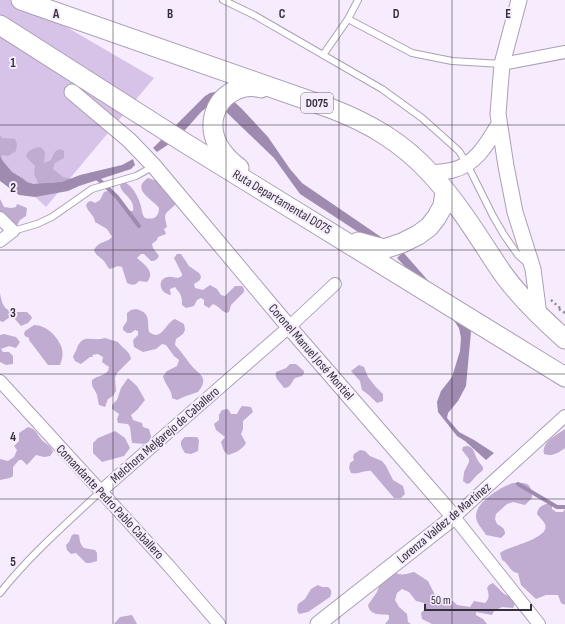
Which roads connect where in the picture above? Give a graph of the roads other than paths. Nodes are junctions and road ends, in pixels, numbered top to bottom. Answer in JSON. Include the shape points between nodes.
{"nodes":[{"id":1,"x":21,"y":0,"type":"edge"},
{"id":2,"x":222,"y":0,"type":"edge"},
{"id":3,"x":358,"y":0,"type":"edge"},
{"id":4,"x":519,"y":0,"type":"edge"},
{"id":5,"x":348,"y":19,"type":"junction"},
{"id":6,"x":0,"y":25,"type":"edge"},
{"id":7,"x":565,"y":52,"type":"edge"},
{"id":8,"x":323,"y":55,"type":"junction"},
{"id":9,"x":502,"y":64,"type":"junction"},
{"id":10,"x":72,"y":92,"type":"dead end"},
{"id":11,"x":330,"y":108,"type":"junction"},
{"id":12,"x":499,"y":124,"type":"junction"},
{"id":13,"x":467,"y":164,"type":"junction"},
{"id":14,"x":154,"y":166,"type":"junction"},
{"id":15,"x":431,"y":173,"type":"junction"},
{"id":16,"x":445,"y":191,"type":"junction"},
{"id":17,"x":267,"y":192,"type":"junction"},
{"id":18,"x":0,"y":218,"type":"edge"},
{"id":19,"x":329,"y":230,"type":"junction"},
{"id":20,"x":13,"y":231,"type":"junction"},
{"id":21,"x":0,"y":241,"type":"edge"},
{"id":22,"x":533,"y":269,"type":"junction"},
{"id":23,"x":335,"y":284,"type":"dead end"},
{"id":24,"x":544,"y":320,"type":"junction"},
{"id":25,"x":289,"y":328,"type":"junction"},
{"id":26,"x":565,"y":338,"type":"edge"},
{"id":27,"x":534,"y":359,"type":"junction"},
{"id":28,"x":565,"y":377,"type":"edge"},
{"id":29,"x":0,"y":381,"type":"edge"},
{"id":30,"x":565,"y":383,"type":"edge"},
{"id":31,"x":565,"y":416,"type":"edge"},
{"id":32,"x":100,"y":491,"type":"junction"},
{"id":33,"x":454,"y":517,"type":"junction"},
{"id":34,"x":0,"y":593,"type":"edge"},
{"id":35,"x":219,"y":624,"type":"edge"},
{"id":36,"x":318,"y":624,"type":"edge"},
{"id":37,"x":539,"y":624,"type":"edge"}],
"edges":[{"from":1,"to":11,"type":"highway","number":"D075"},
{"from":2,"to":8,"type":"lane","via":[[254,15]]},
{"from":3,"to":5,"type":"lane"},
{"from":4,"to":9,"type":"street"},
{"from":5,"to":8,"type":"lane"},
{"from":5,"to":9,"type":"lane","via":[[412,53],[452,61]]},
{"from":6,"to":17,"type":"highway","name":"Ruta Departamental D075"},
{"from":7,"to":9,"type":"street"},
{"from":8,"to":13,"type":"lane","via":[[382,89],[422,118],[459,151]]},
{"from":9,"to":12,"type":"street"},
{"from":10,"to":14,"type":"street","name":"Coronel Manuel José Montiel","via":[[129,140]]},
{"from":11,"to":15,"type":"highway","number":"D075","via":[[376,128],[400,145]]},
{"from":11,"to":17,"type":"highway","via":[[255,86],[238,89],[222,99],[212,121],[218,146],[231,162]]},
{"from":12,"to":13,"type":"street","via":[[478,156]]},
{"from":12,"to":22,"type":"street","via":[[515,212]]},
{"from":13,"to":15,"type":"street","via":[[452,171]]},
{"from":13,"to":22,"type":"lane","via":[[504,235],[518,255]]},
{"from":14,"to":20,"type":"lane","via":[[136,176],[92,190],[52,217]]},
{"from":14,"to":25,"type":"street","name":"Coronel Manuel José Montiel"},
{"from":15,"to":16,"type":"highway","number":"D075"},
{"from":16,"to":19,"type":"highway","via":[[443,206],[429,227],[402,243],[384,249]]},
{"from":16,"to":24,"type":"highway","number":"D075","via":[[461,209],[509,282]]},
{"from":17,"to":19,"type":"highway","name":"Ruta Departamental D075"},
{"from":18,"to":20,"type":"street"},
{"from":19,"to":27,"type":"highway","name":"Ruta Departamental D075"},
{"from":20,"to":21,"type":"street"},
{"from":22,"to":24,"type":"street"},
{"from":23,"to":25,"type":"street","name":"Melchora Melgarejo de Caballero"},
{"from":24,"to":26,"type":"highway","number":"D075"},
{"from":25,"to":32,"type":"street","name":"Melchora Melgarejo de Caballero"},
{"from":25,"to":33,"type":"street","name":"Coronel Manuel José Montiel"},
{"from":27,"to":28,"type":"highway","name":"Ruta Departamental D075"},
{"from":27,"to":30,"type":"highway"},
{"from":29,"to":32,"type":"street","name":"Comandante Pedro Pablo Caballero"},
{"from":31,"to":33,"type":"street","name":"Lorenza Valdez de Martinez"},
{"from":32,"to":34,"type":"lane","name":"Melchora Melgarejo de Caballero","via":[[42,546]]},
{"from":32,"to":35,"type":"street","name":"Comandante Pedro Pablo Caballero"},
{"from":33,"to":36,"type":"street","name":"Lorenza Valdez de Martinez"},
{"from":33,"to":37,"type":"street","name":"Coronel Manuel José Montiel"}]}
